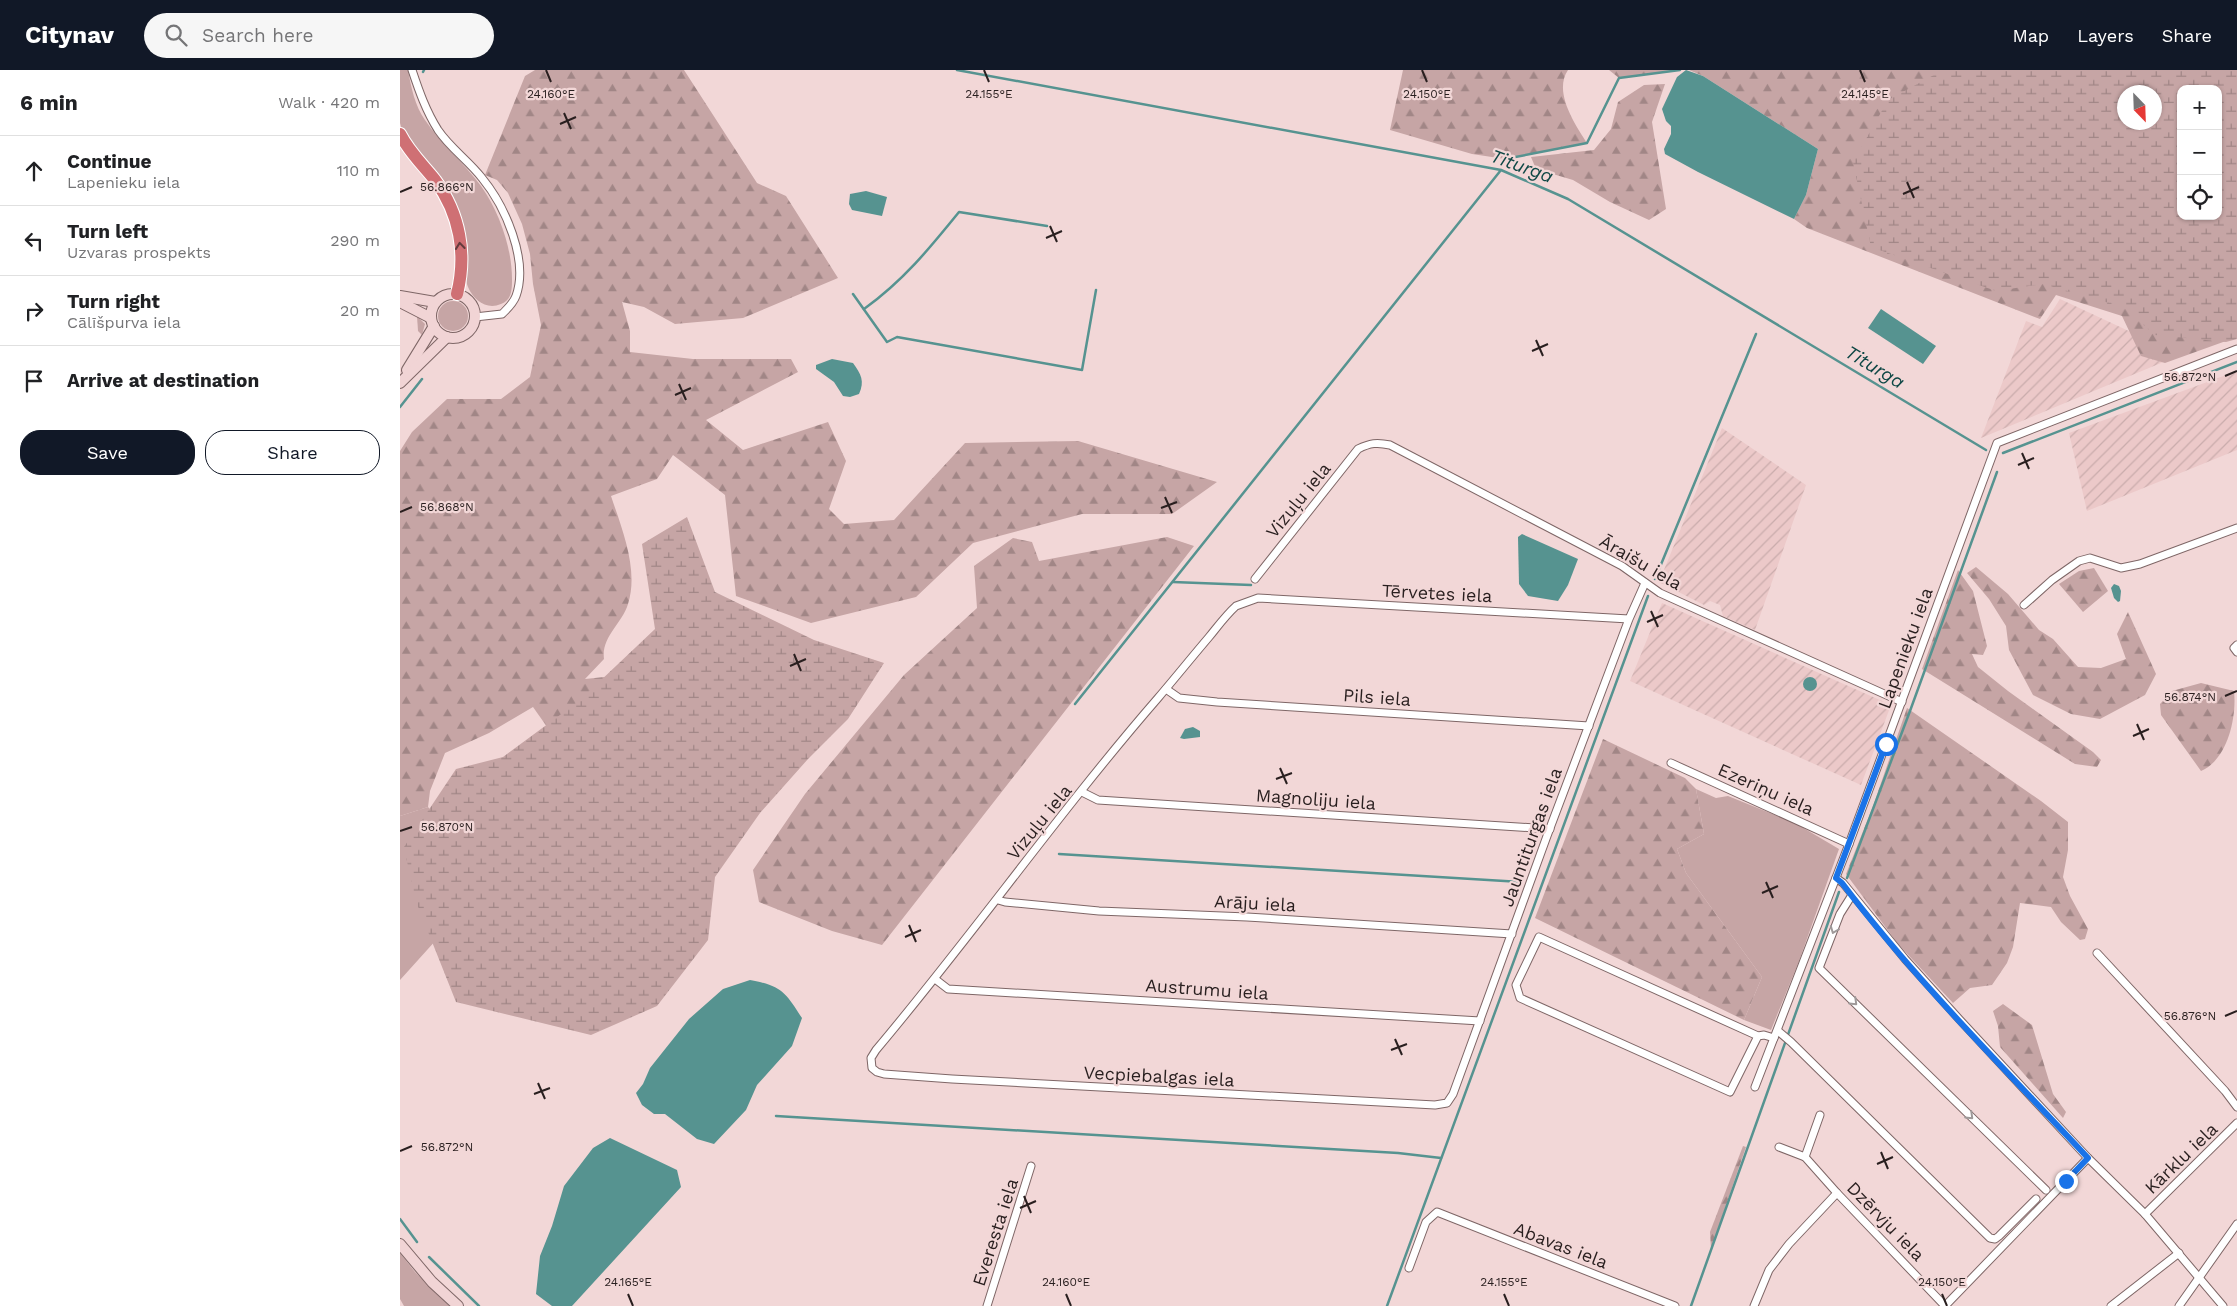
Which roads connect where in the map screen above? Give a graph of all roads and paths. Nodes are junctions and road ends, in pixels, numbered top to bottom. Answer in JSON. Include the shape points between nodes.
{"nodes":[{"id":1,"x":412,"y":70,"type":"edge"},
{"id":2,"x":400,"y":134,"type":"edge"},
{"id":3,"x":457,"y":294,"type":"junction"},
{"id":4,"x":400,"y":296,"type":"edge"},
{"id":5,"x":400,"y":302,"type":"edge"},
{"id":6,"x":436,"y":302,"type":"junction"},
{"id":7,"x":475,"y":317,"type":"junction"},
{"id":8,"x":433,"y":322,"type":"junction"},
{"id":9,"x":447,"y":337,"type":"junction"},
{"id":10,"x":2237,"y":349,"type":"edge"},
{"id":11,"x":400,"y":383,"type":"edge"},
{"id":12,"x":1369,"y":443,"type":"joint"},
{"id":13,"x":2237,"y":528,"type":"edge"},
{"id":14,"x":1255,"y":579,"type":"dead end"},
{"id":15,"x":1645,"y":582,"type":"junction"},
{"id":16,"x":1243,"y":602,"type":"joint"},
{"id":17,"x":2024,"y":605,"type":"dead end"},
{"id":18,"x":1629,"y":619,"type":"junction"},
{"id":19,"x":1166,"y":689,"type":"junction"},
{"id":20,"x":1902,"y":702,"type":"junction"},
{"id":21,"x":1589,"y":726,"type":"junction"},
{"id":22,"x":1671,"y":763,"type":"dead end"},
{"id":23,"x":1082,"y":792,"type":"junction"},
{"id":24,"x":1550,"y":829,"type":"junction"},
{"id":25,"x":1849,"y":844,"type":"junction"},
{"id":26,"x":1836,"y":878,"type":"junction"},
{"id":27,"x":1852,"y":895,"type":"junction"},
{"id":28,"x":998,"y":900,"type":"junction"},
{"id":29,"x":1512,"y":934,"type":"junction"},
{"id":30,"x":2097,"y":953,"type":"dead end"},
{"id":31,"x":935,"y":979,"type":"junction"},
{"id":32,"x":1480,"y":1021,"type":"junction"},
{"id":33,"x":1776,"y":1035,"type":"junction"},
{"id":34,"x":1758,"y":1036,"type":"junction"},
{"id":35,"x":872,"y":1068,"type":"joint"},
{"id":36,"x":1755,"y":1088,"type":"dead end"},
{"id":37,"x":1447,"y":1103,"type":"joint"},
{"id":38,"x":2237,"y":1107,"type":"edge"},
{"id":39,"x":1820,"y":1115,"type":"dead end"},
{"id":40,"x":2237,"y":1123,"type":"edge"},
{"id":41,"x":1779,"y":1146,"type":"dead end"},
{"id":42,"x":1805,"y":1157,"type":"junction"},
{"id":43,"x":2088,"y":1158,"type":"junction"},
{"id":44,"x":1031,"y":1166,"type":"dead end"},
{"id":45,"x":2046,"y":1190,"type":"dead end"},
{"id":46,"x":1837,"y":1193,"type":"junction"},
{"id":47,"x":2036,"y":1199,"type":"dead end"},
{"id":48,"x":2145,"y":1214,"type":"junction"},
{"id":49,"x":2237,"y":1224,"type":"edge"},
{"id":50,"x":400,"y":1244,"type":"edge"},
{"id":51,"x":2179,"y":1253,"type":"junction"},
{"id":52,"x":1409,"y":1268,"type":"dead end"},
{"id":53,"x":2199,"y":1278,"type":"junction"},
{"id":54,"x":458,"y":1306,"type":"edge"},
{"id":55,"x":987,"y":1306,"type":"edge"},
{"id":56,"x":1675,"y":1306,"type":"edge"},
{"id":57,"x":1754,"y":1306,"type":"edge"},
{"id":58,"x":1945,"y":1306,"type":"edge"},
{"id":59,"x":2111,"y":1306,"type":"edge"},
{"id":60,"x":2179,"y":1306,"type":"edge"},
{"id":61,"x":2223,"y":1306,"type":"edge"}],
"edges":[{"from":1,"to":7,"type":"street","via":[[439,132],[483,179],[503,210],[514,236],[518,265],[516,298],[502,314]]},
{"from":3,"to":2,"type":"highway","one_way":true,"via":[[461,246],[452,211],[434,179]]},
{"from":3,"to":6,"type":"main road","via":[[445,295]]},
{"from":3,"to":7,"type":"main road","via":[[469,300]]},
{"from":4,"to":6,"type":"main road"},
{"from":5,"to":8,"type":"main road"},
{"from":6,"to":8,"type":"main road","via":[[432,310]]},
{"from":7,"to":9,"type":"main road","via":[[466,334]]},
{"from":8,"to":9,"type":"main road"},
{"from":8,"to":11,"type":"main road"},
{"from":9,"to":11,"type":"main road"},
{"from":10,"to":20,"type":"street","name":"Lapenieku iela","via":[[1997,443]]},
{"from":12,"to":14,"type":"street","name":"Vizuļu iela","via":[[1358,449]]},
{"from":12,"to":15,"type":"street","name":"Āraišu iela","via":[[1390,445],[1622,566]]},
{"from":13,"to":17,"type":"street","via":[[2121,568],[2090,558],[2079,561]]},
{"from":15,"to":18,"type":"street","name":"Jauntiturgas iela"},
{"from":15,"to":20,"type":"street","name":"Āraišu iela","via":[[1660,593]]},
{"from":16,"to":18,"type":"street","name":"Tērvetes iela","via":[[1258,598]]},
{"from":16,"to":19,"type":"street","name":"Vizuļu iela","via":[[1231,610]]},
{"from":18,"to":21,"type":"street","name":"Jauntiturgas iela"},
{"from":19,"to":21,"type":"street","name":"Pils iela","via":[[1179,698],[1217,702]]},
{"from":19,"to":23,"type":"street","name":"Vizuļu iela"},
{"from":20,"to":25,"type":"street","name":"Lapenieku iela"},
{"from":21,"to":24,"type":"street","name":"Jauntiturgas iela"},
{"from":22,"to":25,"type":"street","name":"Ezeriņu iela"},
{"from":23,"to":24,"type":"street","name":"Magnoliju iela","via":[[1098,800]]},
{"from":23,"to":28,"type":"street","name":"Vizuļu iela","via":[[1031,853]]},
{"from":24,"to":29,"type":"street","name":"Jauntiturgas iela"},
{"from":25,"to":26,"type":"street","name":"Lapenieku iela"},
{"from":26,"to":27,"type":"street"},
{"from":26,"to":33,"type":"street","name":"Lapenieku iela"},
{"from":27,"to":43,"type":"street","via":[[1959,1019]]},
{"from":27,"to":45,"type":"street","one_way":true,"via":[[1840,914],[1820,968]]},
{"from":28,"to":29,"type":"street","name":"Arāju iela","via":[[1099,912]]},
{"from":28,"to":31,"type":"street","name":"Vizuļu iela"},
{"from":29,"to":32,"type":"street","name":"Jauntiturgas iela"},
{"from":30,"to":38,"type":"street"},
{"from":31,"to":32,"type":"street","name":"Austrumu iela","via":[[948,989]]},
{"from":31,"to":35,"type":"street","name":"Vizuļu iela","via":[[871,1058]]},
{"from":32,"to":37,"type":"street","name":"Jauntiturgas iela"},
{"from":33,"to":34,"type":"street"},
{"from":33,"to":36,"type":"street","name":"Lapenieku iela"},
{"from":33,"to":47,"type":"street","via":[[1791,1042],[1990,1238],[1999,1236]]},
{"from":34,"to":34,"type":"street","via":[[1539,937],[1516,985],[1520,998],[1730,1092]]},
{"from":35,"to":37,"type":"street","name":"Vecpiebalgas iela","via":[[884,1074],[952,1079],[1435,1105]]},
{"from":39,"to":42,"type":"street"},
{"from":40,"to":48,"type":"street","name":"Kārklu iela"},
{"from":41,"to":42,"type":"street","name":"Dzērvju iela"},
{"from":42,"to":46,"type":"street","name":"Dzērvju iela"},
{"from":43,"to":48,"type":"street"},
{"from":43,"to":58,"type":"street"},
{"from":44,"to":55,"type":"street","name":"Everesta iela"},
{"from":46,"to":57,"type":"street","via":[[1769,1270]]},
{"from":46,"to":58,"type":"street","name":"Dzērvju iela"},
{"from":48,"to":51,"type":"street"},
{"from":49,"to":53,"type":"street"},
{"from":50,"to":54,"type":"main road","via":[[432,1282]]},
{"from":51,"to":53,"type":"street"},
{"from":51,"to":59,"type":"street"},
{"from":52,"to":56,"type":"street","name":"Abavas iela","via":[[1426,1222],[1437,1212]]},
{"from":53,"to":60,"type":"street"},
{"from":53,"to":61,"type":"street"}]}
